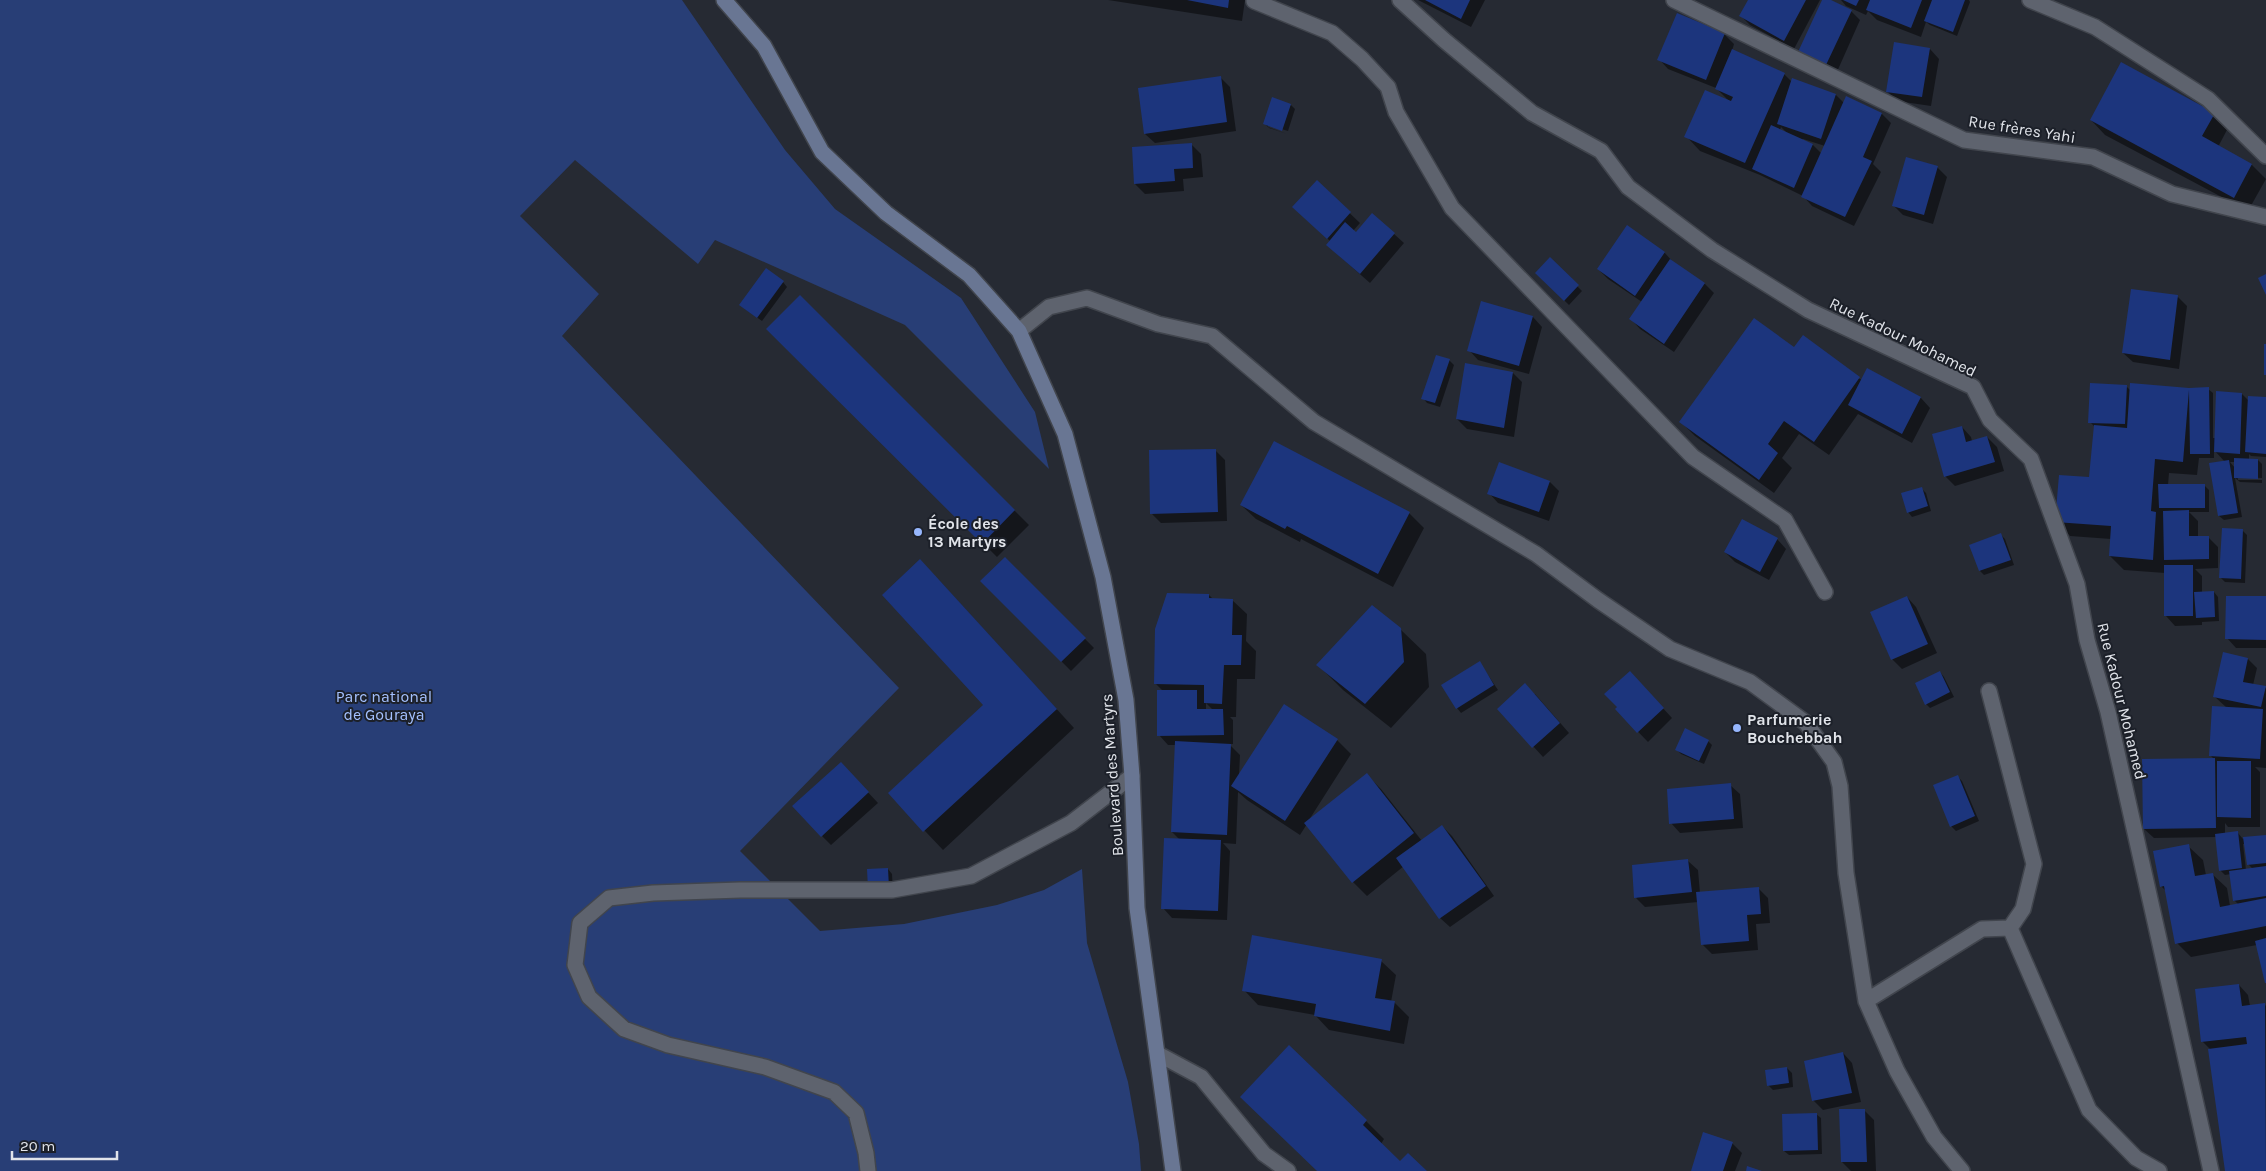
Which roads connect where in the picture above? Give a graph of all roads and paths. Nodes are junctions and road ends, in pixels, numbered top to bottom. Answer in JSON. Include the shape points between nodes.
{"nodes":[{"id":1,"x":724,"y":0,"type":"edge"},
{"id":2,"x":1400,"y":0,"type":"edge"},
{"id":3,"x":1674,"y":0,"type":"edge"},
{"id":4,"x":2030,"y":0,"type":"edge"},
{"id":5,"x":1254,"y":2,"type":"dead end"},
{"id":6,"x":2266,"y":156,"type":"edge"},
{"id":7,"x":2266,"y":217,"type":"edge"},
{"id":8,"x":1018,"y":331,"type":"junction"},
{"id":9,"x":1825,"y":592,"type":"dead end"},
{"id":10,"x":1989,"y":691,"type":"dead end"},
{"id":11,"x":1132,"y":776,"type":"junction"},
{"id":12,"x":2010,"y":928,"type":"junction"},
{"id":13,"x":1866,"y":1001,"type":"junction"},
{"id":14,"x":1158,"y":1054,"type":"junction"},
{"id":15,"x":868,"y":1171,"type":"edge"},
{"id":16,"x":1173,"y":1171,"type":"edge"},
{"id":17,"x":1288,"y":1171,"type":"edge"},
{"id":18,"x":1962,"y":1171,"type":"edge"},
{"id":19,"x":2159,"y":1171,"type":"edge"},
{"id":20,"x":2212,"y":1171,"type":"edge"}],
"edges":[{"from":1,"to":8,"type":"main road","name":"Boulevard des Martyrs","via":[[764,46],[822,152],[886,213],[969,275]]},
{"from":2,"to":20,"type":"street","name":"Rue Kadour Mohamed","via":[[1532,113],[1601,151],[1628,187],[1712,250],[1808,310],[1972,388],[1990,420],[2031,459],[2077,584],[2087,640],[2108,712]]},
{"from":3,"to":7,"type":"street","name":"Rue frères Yahi","via":[[1964,140],[2093,157],[2172,194]]},
{"from":4,"to":6,"type":"street","via":[[2095,27],[2208,99]]},
{"from":5,"to":9,"type":"street","via":[[1332,33],[1362,59],[1388,87],[1396,112],[1452,208],[1693,457],[1785,520]]},
{"from":8,"to":11,"type":"main road","name":"Boulevard des Martyrs","via":[[1065,434],[1104,576],[1126,700]]},
{"from":8,"to":13,"type":"street","via":[[1049,308],[1088,298],[1158,324],[1212,336],[1314,422],[1536,554],[1670,649],[1750,682],[1806,723],[1834,762],[1840,786],[1846,873]]},
{"from":10,"to":12,"type":"street","via":[[2034,864],[2023,909]]},
{"from":11,"to":14,"type":"main road","name":"Boulevard des Martyrs","via":[[1137,908]]},
{"from":11,"to":15,"type":"street","via":[[1071,823],[971,876],[892,890],[740,890],[609,898],[580,923],[575,964],[589,997],[624,1029],[668,1045],[765,1067],[834,1092],[856,1113]]},
{"from":12,"to":13,"type":"street","via":[[1982,929]]},
{"from":12,"to":19,"type":"street","via":[[2089,1110],[2136,1158]]},
{"from":13,"to":18,"type":"street","via":[[1897,1071],[1934,1138]]},
{"from":14,"to":16,"type":"main road","name":"Boulevard des Martyrs"},
{"from":14,"to":17,"type":"street","via":[[1201,1077],[1264,1154]]}]}
